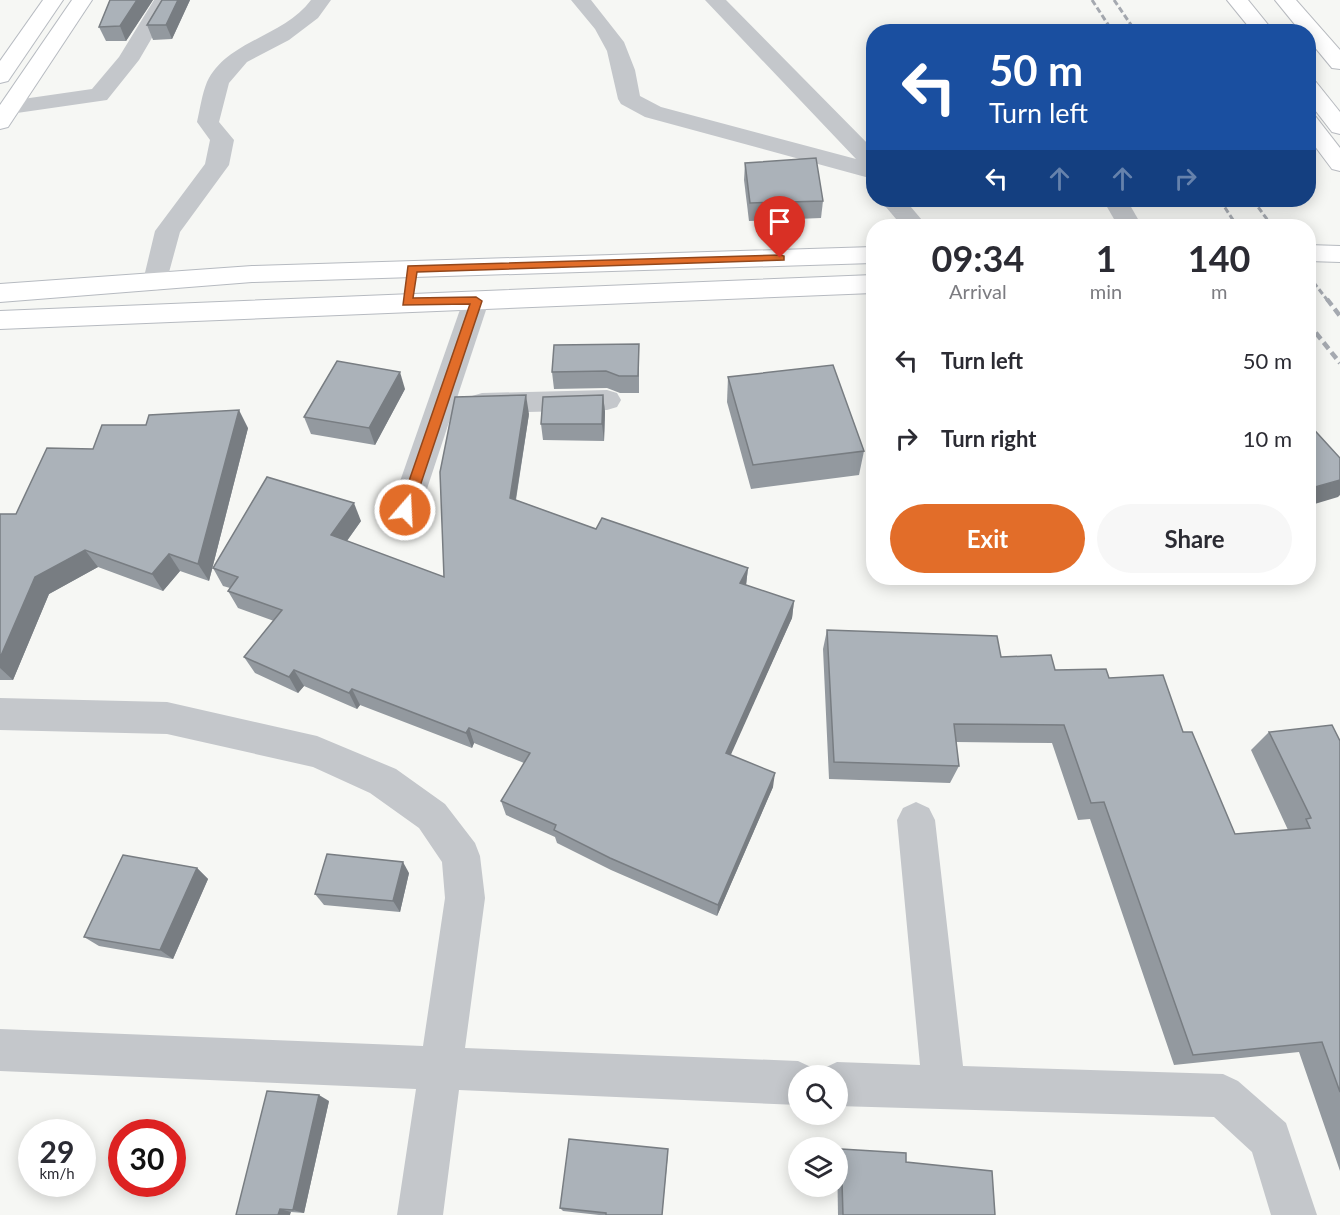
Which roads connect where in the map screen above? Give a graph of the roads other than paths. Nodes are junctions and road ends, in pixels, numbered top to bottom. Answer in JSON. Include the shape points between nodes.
{"nodes":[{"id":1,"x":52,"y":0,"type":"edge"},
{"id":2,"x":82,"y":0,"type":"edge"},
{"id":3,"x":164,"y":0,"type":"edge"},
{"id":4,"x":321,"y":0,"type":"edge"},
{"id":5,"x":581,"y":0,"type":"edge"},
{"id":6,"x":715,"y":0,"type":"edge"},
{"id":7,"x":1261,"y":0,"type":"edge"},
{"id":8,"x":1285,"y":0,"type":"edge"},
{"id":9,"x":1228,"y":4,"type":"edge"},
{"id":10,"x":1236,"y":24,"type":"edge"},
{"id":11,"x":1254,"y":24,"type":"edge"},
{"id":12,"x":1281,"y":24,"type":"edge"},
{"id":13,"x":1306,"y":24,"type":"edge"},
{"id":14,"x":1316,"y":36,"type":"edge"},
{"id":15,"x":1340,"y":63,"type":"edge"},
{"id":16,"x":1316,"y":65,"type":"edge"},
{"id":17,"x":0,"y":76,"type":"edge"},
{"id":18,"x":1340,"y":94,"type":"edge"},
{"id":19,"x":1316,"y":97,"type":"edge"},
{"id":20,"x":5,"y":114,"type":"edge"},
{"id":21,"x":1340,"y":127,"type":"edge"},
{"id":22,"x":1316,"y":132,"type":"edge"},
{"id":23,"x":866,"y":155,"type":"edge"},
{"id":24,"x":1340,"y":164,"type":"edge"},
{"id":25,"x":866,"y":169,"type":"edge"},
{"id":26,"x":898,"y":207,"type":"edge"},
{"id":27,"x":909,"y":219,"type":"edge"},
{"id":28,"x":1316,"y":253,"type":"edge"},
{"id":29,"x":1340,"y":254,"type":"edge"},
{"id":30,"x":866,"y":255,"type":"edge"},
{"id":31,"x":412,"y":269,"type":"junction"},
{"id":32,"x":1316,"y":276,"type":"edge"},
{"id":33,"x":1340,"y":277,"type":"edge"},
{"id":34,"x":156,"y":280,"type":"junction"},
{"id":35,"x":866,"y":284,"type":"edge"},
{"id":36,"x":0,"y":293,"type":"edge"},
{"id":37,"x":476,"y":301,"type":"junction"},
{"id":38,"x":407,"y":302,"type":"junction"},
{"id":39,"x":0,"y":320,"type":"edge"},
{"id":40,"x":607,"y":400,"type":"dead end"},
{"id":41,"x":441,"y":404,"type":"junction"},
{"id":42,"x":405,"y":510,"type":"dead end"},
{"id":43,"x":0,"y":714,"type":"edge"},
{"id":44,"x":916,"y":820,"type":"dead end"},
{"id":45,"x":0,"y":1050,"type":"edge"},
{"id":46,"x":441,"y":1068,"type":"junction"},
{"id":47,"x":788,"y":1083,"type":"edge"},
{"id":48,"x":848,"y":1085,"type":"edge"},
{"id":49,"x":944,"y":1089,"type":"junction"},
{"id":50,"x":420,"y":1215,"type":"edge"},
{"id":51,"x":1294,"y":1215,"type":"edge"}],
"edges":[{"from":1,"to":17,"type":"street"},
{"from":2,"to":20,"type":"street"},
{"from":3,"to":20,"type":"street","via":[[128,60],[99,95]]},
{"from":4,"to":34,"type":"street","via":[[311,15],[282,36],[239,57],[218,82],[208,122],[222,140],[217,165],[168,231]]},
{"from":5,"to":25,"type":"street","via":[[619,53],[627,75],[629,99],[652,112]]},
{"from":6,"to":23,"type":"street"},
{"from":7,"to":12,"type":"street"},
{"from":8,"to":13,"type":"street"},
{"from":9,"to":10,"type":"street"},
{"from":9,"to":11,"type":"street"},
{"from":14,"to":15,"type":"street"},
{"from":16,"to":18,"type":"street"},
{"from":19,"to":21,"type":"street"},
{"from":22,"to":24,"type":"street"},
{"from":26,"to":27,"type":"street"},
{"from":28,"to":29,"type":"street"},
{"from":30,"to":31,"type":"street"},
{"from":31,"to":34,"type":"street"},
{"from":31,"to":38,"type":"street"},
{"from":32,"to":33,"type":"street"},
{"from":34,"to":36,"type":"street"},
{"from":35,"to":37,"type":"street"},
{"from":37,"to":38,"type":"street"},
{"from":37,"to":41,"type":"street"},
{"from":38,"to":39,"type":"street"},
{"from":40,"to":41,"type":"street"},
{"from":41,"to":42,"type":"street"},
{"from":43,"to":46,"type":"street","via":[[167,718],[317,752],[383,781],[432,816],[461,856],[465,898]]},
{"from":44,"to":49,"type":"street"},
{"from":45,"to":46,"type":"street"},
{"from":46,"to":47,"type":"street"},
{"from":46,"to":50,"type":"street"},
{"from":48,"to":49,"type":"street"},
{"from":49,"to":51,"type":"street","via":[[1223,1096],[1270,1139]]}]}
